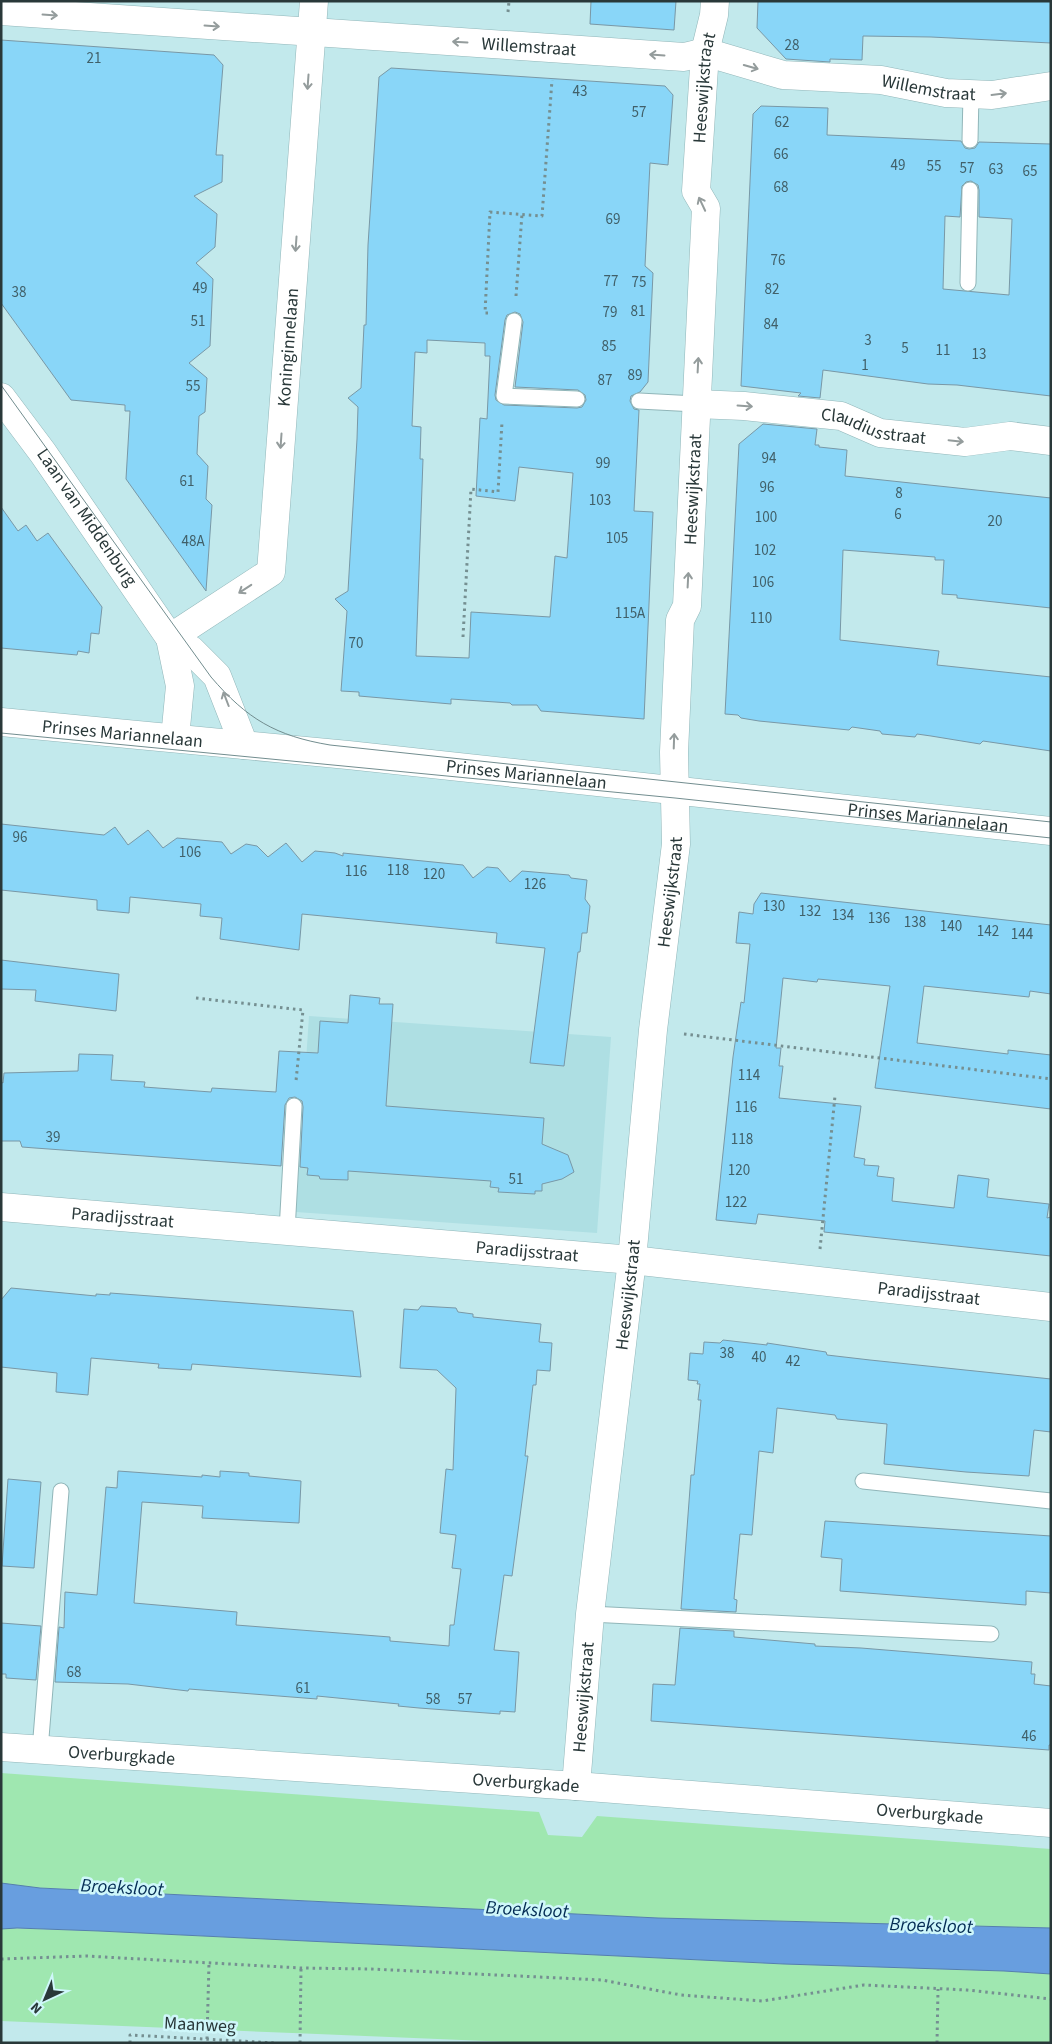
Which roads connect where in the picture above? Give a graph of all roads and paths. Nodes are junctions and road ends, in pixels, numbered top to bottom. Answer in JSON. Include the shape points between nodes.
{"nodes":[{"id":1,"x":314,"y":1,"type":"edge"},
{"id":2,"x":715,"y":1,"type":"edge"},
{"id":3,"x":1,"y":11,"type":"edge"},
{"id":4,"x":312,"y":33,"type":"junction"},
{"id":5,"x":555,"y":47,"type":"junction"},
{"id":6,"x":705,"y":52,"type":"junction"},
{"id":7,"x":1051,"y":86,"type":"edge"},
{"id":8,"x":971,"y":94,"type":"junction"},
{"id":9,"x":970,"y":140,"type":"dead end"},
{"id":10,"x":970,"y":190,"type":"dead end"},
{"id":11,"x":522,"y":214,"type":"junction"},
{"id":12,"x":968,"y":282,"type":"dead end"},
{"id":13,"x":515,"y":318,"type":"junction"},
{"id":14,"x":504,"y":396,"type":"junction"},
{"id":15,"x":1,"y":397,"type":"edge"},
{"id":16,"x":577,"y":399,"type":"dead end"},
{"id":17,"x":639,"y":401,"type":"dead end"},
{"id":18,"x":696,"y":404,"type":"junction"},
{"id":19,"x":1051,"y":441,"type":"edge"},
{"id":20,"x":463,"y":637,"type":"dead end"},
{"id":21,"x":170,"y":638,"type":"junction"},
{"id":22,"x":1,"y":722,"type":"edge"},
{"id":23,"x":175,"y":738,"type":"junction"},
{"id":24,"x":244,"y":745,"type":"junction"},
{"id":25,"x":675,"y":789,"type":"junction"},
{"id":26,"x":1051,"y":831,"type":"edge"},
{"id":27,"x":196,"y":998,"type":"dead end"},
{"id":28,"x":654,"y":1030,"type":"junction"},
{"id":29,"x":1051,"y":1078,"type":"edge"},
{"id":30,"x":835,"y":1096,"type":"dead end"},
{"id":31,"x":294,"y":1106,"type":"joint"},
{"id":32,"x":1,"y":1207,"type":"edge"},
{"id":33,"x":287,"y":1231,"type":"junction"},
{"id":34,"x":632,"y":1260,"type":"junction"},
{"id":35,"x":817,"y":1282,"type":"junction"},
{"id":36,"x":1051,"y":1306,"type":"edge"},
{"id":37,"x":863,"y":1482,"type":"dead end"},
{"id":38,"x":61,"y":1491,"type":"dead end"},
{"id":39,"x":1051,"y":1501,"type":"edge"},
{"id":40,"x":590,"y":1614,"type":"junction"},
{"id":41,"x":991,"y":1634,"type":"dead end"},
{"id":42,"x":1,"y":1747,"type":"edge"},
{"id":43,"x":40,"y":1750,"type":"junction"},
{"id":44,"x":576,"y":1786,"type":"junction"},
{"id":45,"x":1051,"y":1823,"type":"edge"},
{"id":46,"x":1,"y":1960,"type":"edge"},
{"id":47,"x":209,"y":1963,"type":"junction"},
{"id":48,"x":301,"y":1968,"type":"junction"},
{"id":49,"x":938,"y":1988,"type":"junction"},
{"id":50,"x":1051,"y":1999,"type":"edge"},
{"id":51,"x":207,"y":2039,"type":"junction"},
{"id":52,"x":130,"y":2043,"type":"edge"},
{"id":53,"x":276,"y":2043,"type":"edge"},
{"id":54,"x":300,"y":2043,"type":"edge"},
{"id":55,"x":937,"y":2043,"type":"edge"}],
"edges":[{"from":1,"to":4,"type":"street","name":"Koninginnelaan"},
{"from":2,"to":6,"type":"street","name":"Heeswijkstraat"},
{"from":3,"to":4,"type":"street","name":"Willemstraat","one_way":true},
{"from":5,"to":4,"type":"street","name":"Willemstraat","one_way":true},
{"from":4,"to":21,"type":"street","name":"Koninginnelaan","one_way":true,"via":[[271,572]]},
{"from":6,"to":5,"type":"street","name":"Willemstraat","one_way":true,"via":[[684,57]]},
{"from":5,"to":11,"type":"path","via":[[542,216]]},
{"from":6,"to":8,"type":"street","name":"Willemstraat","one_way":true,"via":[[783,76],[880,80],[946,93]]},
{"from":18,"to":6,"type":"street","name":"Heeswijkstraat","one_way":true,"via":[[706,208],[696,191]]},
{"from":8,"to":7,"type":"street","name":"Willemstraat","one_way":true,"via":[[992,95]]},
{"from":8,"to":9,"type":"lane"},
{"from":10,"to":12,"type":"lane"},
{"from":11,"to":13,"type":"path"},
{"from":11,"to":13,"type":"path","via":[[490,212],[485,313]]},
{"from":13,"to":14,"type":"lane"},
{"from":14,"to":16,"type":"lane"},
{"from":14,"to":20,"type":"path","via":[[498,492],[471,489]]},
{"from":15,"to":21,"type":"street","name":"Laan van Middenburg"},
{"from":17,"to":18,"type":"lane"},
{"from":18,"to":19,"type":"street","name":"Claudiusstraat","one_way":true,"via":[[841,416],[880,433],[965,442],[1010,436]]},
{"from":25,"to":18,"type":"street","name":"Heeswijkstraat","one_way":true,"via":[[674,737],[680,620],[687,606]]},
{"from":21,"to":23,"type":"street","name":"Laan van Middenburg","via":[[180,686]]},
{"from":24,"to":21,"type":"street","name":"Laan van Middenburg","one_way":true,"via":[[217,676],[191,650]]},
{"from":22,"to":23,"type":"street","name":"Prinses Mariannelaan"},
{"from":23,"to":24,"type":"street","name":"Prinses Mariannelaan"},
{"from":24,"to":25,"type":"street","name":"Prinses Mariannelaan"},
{"from":25,"to":26,"type":"street","name":"Prinses Mariannelaan"},
{"from":25,"to":28,"type":"street","name":"Heeswijkstraat","via":[[676,844]]},
{"from":27,"to":31,"type":"path","via":[[303,1010]]},
{"from":28,"to":29,"type":"path"},
{"from":28,"to":34,"type":"street","name":"Heeswijkstraat"},
{"from":30,"to":35,"type":"path"},
{"from":31,"to":33,"type":"lane"},
{"from":32,"to":33,"type":"street","name":"Paradijsstraat"},
{"from":33,"to":34,"type":"street","name":"Paradijsstraat"},
{"from":34,"to":35,"type":"street","name":"Paradijsstraat"},
{"from":34,"to":40,"type":"street","name":"Heeswijkstraat"},
{"from":35,"to":36,"type":"street","name":"Paradijsstraat"},
{"from":37,"to":39,"type":"lane"},
{"from":38,"to":43,"type":"lane"},
{"from":40,"to":41,"type":"lane"},
{"from":40,"to":44,"type":"street","name":"Heeswijkstraat"},
{"from":42,"to":43,"type":"street","name":"Overburgkade"},
{"from":43,"to":44,"type":"street","name":"Overburgkade"},
{"from":44,"to":45,"type":"street","name":"Overburgkade"},
{"from":46,"to":47,"type":"path","via":[[86,1956]]},
{"from":47,"to":48,"type":"path"},
{"from":47,"to":51,"type":"path"},
{"from":48,"to":49,"type":"path","via":[[602,1980],[681,1995],[762,2001],[864,1985]]},
{"from":48,"to":54,"type":"path"},
{"from":49,"to":50,"type":"path"},
{"from":49,"to":55,"type":"path"},
{"from":51,"to":52,"type":"path","name":"Maanweg","via":[[130,2035]]},
{"from":51,"to":53,"type":"path","name":"Maanweg"}]}
